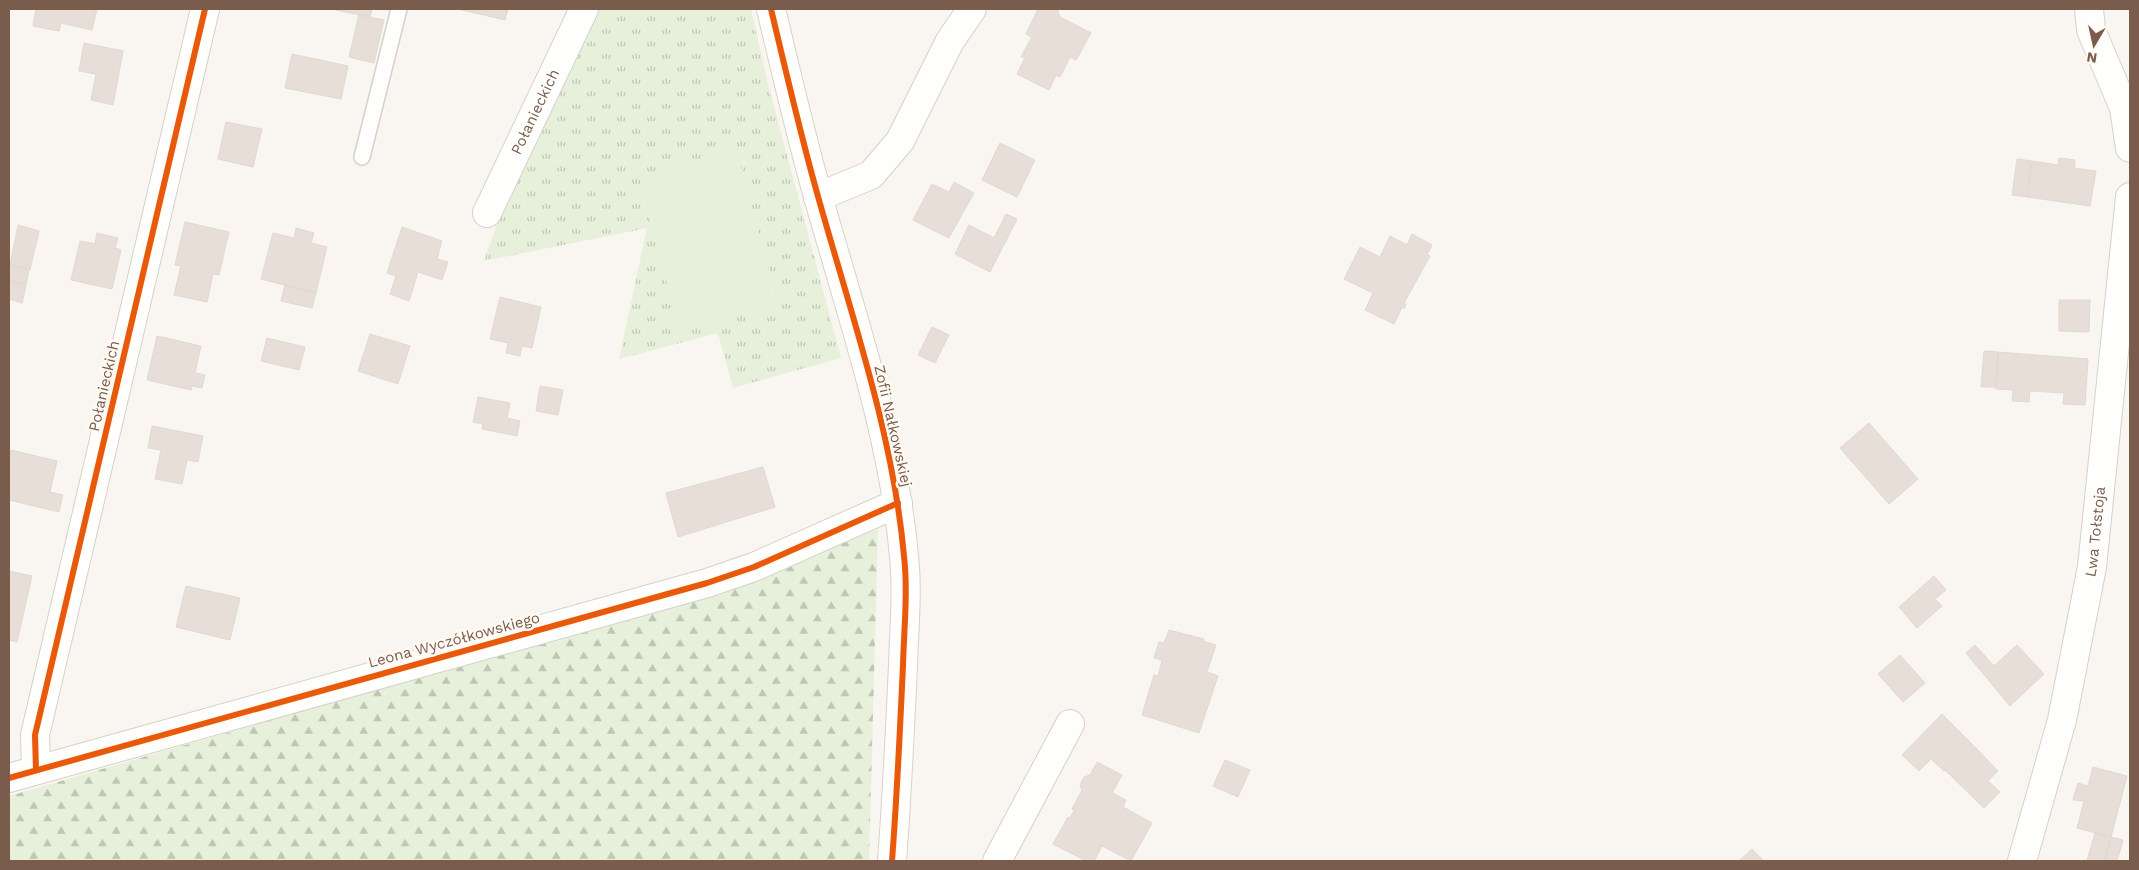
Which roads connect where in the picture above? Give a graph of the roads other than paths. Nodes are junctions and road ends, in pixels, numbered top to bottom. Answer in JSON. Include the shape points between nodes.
{"nodes":[{"id":1,"x":205,"y":9,"type":"edge"},
{"id":2,"x":399,"y":9,"type":"edge"},
{"id":3,"x":584,"y":9,"type":"edge"},
{"id":4,"x":771,"y":9,"type":"edge"},
{"id":5,"x":972,"y":9,"type":"edge"},
{"id":6,"x":2089,"y":9,"type":"edge"},
{"id":7,"x":2130,"y":148,"type":"edge"},
{"id":8,"x":362,"y":157,"type":"dead end"},
{"id":9,"x":818,"y":197,"type":"junction"},
{"id":10,"x":2130,"y":197,"type":"edge"},
{"id":11,"x":487,"y":213,"type":"dead end"},
{"id":12,"x":898,"y":503,"type":"junction"},
{"id":13,"x":1070,"y":724,"type":"dead end"},
{"id":14,"x":36,"y":770,"type":"junction"},
{"id":15,"x":9,"y":778,"type":"edge"},
{"id":16,"x":892,"y":861,"type":"edge"},
{"id":17,"x":997,"y":861,"type":"edge"},
{"id":18,"x":2022,"y":861,"type":"edge"}],
"edges":[{"from":1,"to":14,"type":"street","name":"Połanieckich","via":[[35,735]]},
{"from":2,"to":8,"type":"lane"},
{"from":3,"to":11,"type":"street","name":"Połanieckich"},
{"from":4,"to":9,"type":"street","name":"Zofii Nałkowskiej"},
{"from":5,"to":9,"type":"street","via":[[950,41],[900,141],[872,175]]},
{"from":6,"to":7,"type":"street","via":[[2091,30],[2124,108]]},
{"from":9,"to":12,"type":"street","name":"Zofii Nałkowskiej","via":[[867,365]]},
{"from":10,"to":18,"type":"street","name":"Lwa Tołstoja","via":[[2092,567],[2062,720]]},
{"from":12,"to":14,"type":"street","name":"Leona Wyczółkowskiego","via":[[754,567],[707,583]]},
{"from":12,"to":16,"type":"street","name":"Zofii Nałkowskiej","via":[[905,558],[905,614]]},
{"from":13,"to":17,"type":"street"},
{"from":14,"to":15,"type":"street","name":"Leona Wyczółkowskiego"}]}
